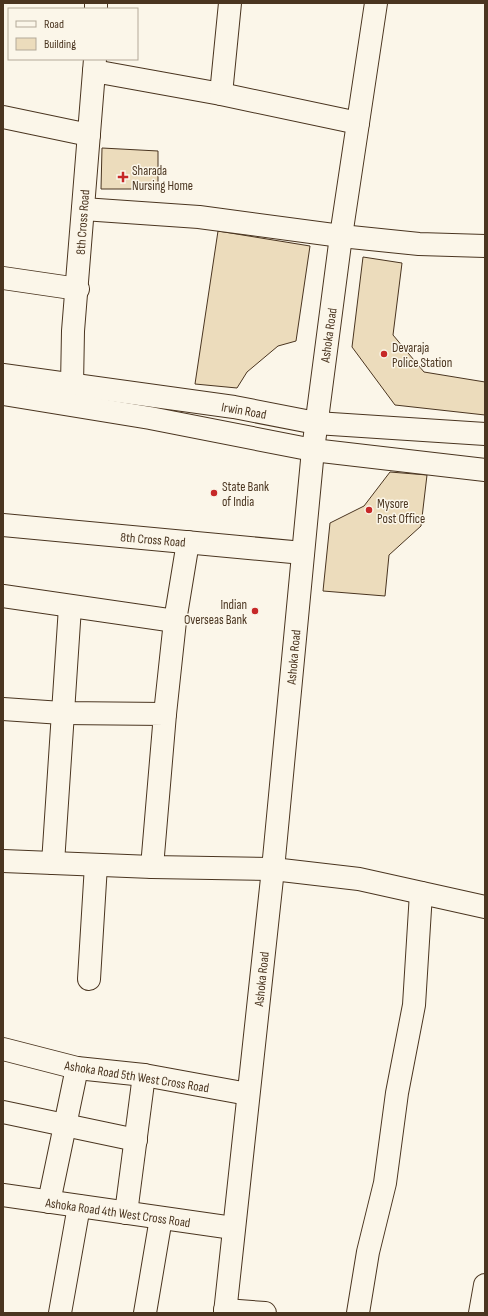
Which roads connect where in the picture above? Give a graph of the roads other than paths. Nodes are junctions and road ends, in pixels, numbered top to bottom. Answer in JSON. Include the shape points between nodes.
{"nodes":[{"id":1,"x":230,"y":3,"type":"edge"},
{"id":2,"x":376,"y":3,"type":"edge"},
{"id":3,"x":94,"y":65,"type":"edge"},
{"id":4,"x":221,"y":94,"type":"junction"},
{"id":5,"x":3,"y":117,"type":"edge"},
{"id":6,"x":358,"y":123,"type":"junction"},
{"id":7,"x":89,"y":135,"type":"junction"},
{"id":8,"x":83,"y":209,"type":"junction"},
{"id":9,"x":341,"y":236,"type":"junction"},
{"id":10,"x":485,"y":246,"type":"edge"},
{"id":11,"x":3,"y":278,"type":"edge"},
{"id":12,"x":78,"y":289,"type":"junction"},
{"id":13,"x":3,"y":375,"type":"edge"},
{"id":14,"x":72,"y":385,"type":"junction"},
{"id":15,"x":3,"y":394,"type":"edge"},
{"id":16,"x":316,"y":423,"type":"junction"},
{"id":17,"x":485,"y":434,"type":"edge"},
{"id":18,"x":312,"y":450,"type":"junction"},
{"id":19,"x":485,"y":470,"type":"edge"},
{"id":20,"x":3,"y":525,"type":"edge"},
{"id":21,"x":188,"y":542,"type":"junction"},
{"id":22,"x":303,"y":553,"type":"junction"},
{"id":23,"x":3,"y":596,"type":"edge"},
{"id":24,"x":70,"y":607,"type":"junction"},
{"id":25,"x":176,"y":621,"type":"junction"},
{"id":26,"x":3,"y":709,"type":"edge"},
{"id":27,"x":62,"y":713,"type":"junction"},
{"id":28,"x":165,"y":714,"type":"junction"},
{"id":29,"x":3,"y":861,"type":"edge"},
{"id":30,"x":53,"y":863,"type":"junction"},
{"id":31,"x":96,"y":865,"type":"junction"},
{"id":32,"x":152,"y":867,"type":"junction"},
{"id":33,"x":273,"y":869,"type":"junction"},
{"id":34,"x":421,"y":893,"type":"junction"},
{"id":35,"x":485,"y":907,"type":"edge"},
{"id":36,"x":89,"y":979,"type":"dead end"},
{"id":37,"x":3,"y":1049,"type":"edge"},
{"id":38,"x":77,"y":1068,"type":"junction"},
{"id":39,"x":144,"y":1075,"type":"junction"},
{"id":40,"x":248,"y":1094,"type":"junction"},
{"id":41,"x":3,"y":1112,"type":"edge"},
{"id":42,"x":66,"y":1124,"type":"junction"},
{"id":43,"x":136,"y":1140,"type":"junction"},
{"id":44,"x":3,"y":1195,"type":"edge"},
{"id":45,"x":49,"y":1202,"type":"junction"},
{"id":46,"x":79,"y":1206,"type":"junction"},
{"id":47,"x":126,"y":1213,"type":"junction"},
{"id":48,"x":161,"y":1218,"type":"junction"},
{"id":49,"x":233,"y":1228,"type":"junction"},
{"id":50,"x":485,"y":1285,"type":"edge"},
{"id":51,"x":225,"y":1312,"type":"edge"},
{"id":52,"x":60,"y":1313,"type":"edge"},
{"id":53,"x":145,"y":1313,"type":"edge"},
{"id":54,"x":264,"y":1313,"type":"edge"},
{"id":55,"x":358,"y":1313,"type":"edge"},
{"id":56,"x":480,"y":1313,"type":"edge"}],
"edges":[{"from":1,"to":4,"type":"street"},
{"from":2,"to":6,"type":"street","name":"Ashoka Road"},
{"from":3,"to":4,"type":"street"},
{"from":3,"to":7,"type":"street","name":"8th Cross Road"},
{"from":4,"to":6,"type":"street"},
{"from":5,"to":7,"type":"street"},
{"from":6,"to":9,"type":"street","name":"Ashoka Road"},
{"from":7,"to":8,"type":"street","name":"8th Cross Road"},
{"from":8,"to":9,"type":"street","via":[[199,217]]},
{"from":8,"to":12,"type":"street","name":"8th Cross Road"},
{"from":9,"to":10,"type":"street","via":[[419,244]]},
{"from":9,"to":16,"type":"street","name":"Ashoka Road"},
{"from":11,"to":12,"type":"street"},
{"from":12,"to":14,"type":"street","name":"8th Cross Road","via":[[73,331]]},
{"from":13,"to":14,"type":"street","name":"Irwin Road"},
{"from":14,"to":16,"type":"street","name":"Irwin Road","via":[[234,407]]},
{"from":15,"to":18,"type":"street","name":"Irwin Road","via":[[150,418]]},
{"from":16,"to":17,"type":"street","name":"Irwin Road"},
{"from":16,"to":18,"type":"street","name":"Ashoka Road"},
{"from":18,"to":19,"type":"street","name":"Irwin Road"},
{"from":18,"to":22,"type":"street","name":"Ashoka Road"},
{"from":20,"to":21,"type":"street","name":"8th Cross Road"},
{"from":21,"to":22,"type":"street","name":"8th Cross Road"},
{"from":21,"to":25,"type":"street"},
{"from":22,"to":33,"type":"street","name":"Ashoka Road"},
{"from":23,"to":24,"type":"street"},
{"from":24,"to":25,"type":"street"},
{"from":24,"to":27,"type":"street"},
{"from":25,"to":28,"type":"street"},
{"from":26,"to":27,"type":"street"},
{"from":27,"to":28,"type":"street"},
{"from":27,"to":30,"type":"street"},
{"from":28,"to":32,"type":"street"},
{"from":29,"to":30,"type":"street"},
{"from":30,"to":31,"type":"street"},
{"from":31,"to":32,"type":"street"},
{"from":31,"to":36,"type":"street"},
{"from":32,"to":33,"type":"street"},
{"from":33,"to":34,"type":"street","via":[[359,879]]},
{"from":33,"to":40,"type":"street","name":"Ashoka Road"},
{"from":34,"to":35,"type":"street"},
{"from":34,"to":55,"type":"street","via":[[414,1005],[397,1093],[385,1183],[368,1252]]},
{"from":37,"to":38,"type":"street","name":"Ashoka Road 5th West Cross Road"},
{"from":38,"to":39,"type":"street","name":"Ashoka Road 5th West Cross Road"},
{"from":38,"to":42,"type":"street"},
{"from":39,"to":40,"type":"street","name":"Ashoka Road 5th West Cross Road"},
{"from":39,"to":43,"type":"street"},
{"from":40,"to":49,"type":"street","name":"Ashoka Road"},
{"from":41,"to":42,"type":"street"},
{"from":42,"to":43,"type":"street"},
{"from":42,"to":45,"type":"street"},
{"from":43,"to":47,"type":"street"},
{"from":44,"to":45,"type":"street","name":"Ashoka Road 4th West Cross Road"},
{"from":45,"to":46,"type":"street","name":"Ashoka Road 4th West Cross Road"},
{"from":46,"to":47,"type":"street","name":"Ashoka Road 4th West Cross Road"},
{"from":46,"to":52,"type":"street"},
{"from":47,"to":48,"type":"street","name":"Ashoka Road 4th West Cross Road"},
{"from":48,"to":49,"type":"street","name":"Ashoka Road 4th West Cross Road"},
{"from":48,"to":53,"type":"street"},
{"from":49,"to":51,"type":"street","name":"Ashoka Road"},
{"from":50,"to":56,"type":"street"},
{"from":51,"to":54,"type":"street"}]}
